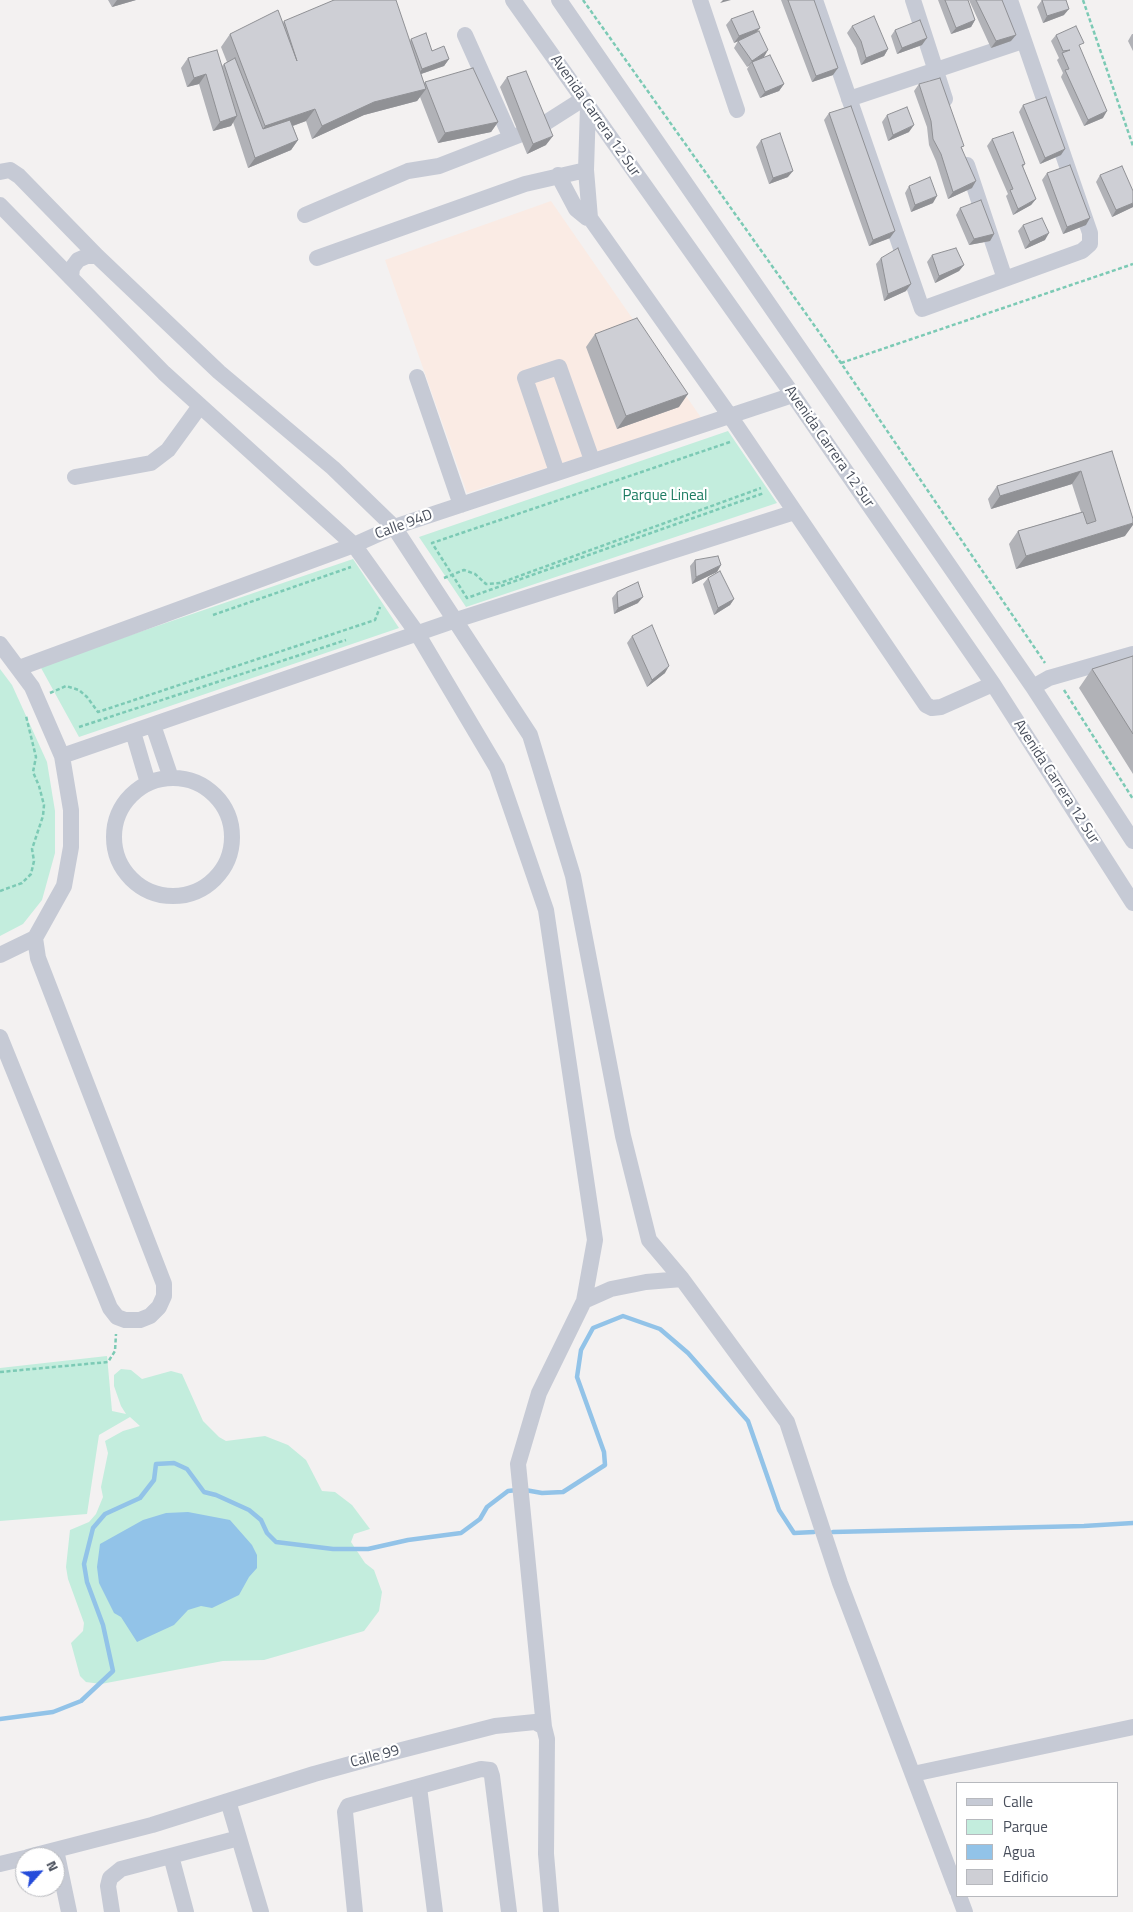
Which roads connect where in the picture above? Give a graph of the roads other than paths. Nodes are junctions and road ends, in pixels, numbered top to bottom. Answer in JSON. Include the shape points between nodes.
{"nodes":[{"id":1,"x":512,"y":0,"type":"edge"},
{"id":2,"x":558,"y":0,"type":"edge"},
{"id":3,"x":700,"y":0,"type":"edge"},
{"id":4,"x":815,"y":0,"type":"edge"},
{"id":5,"x":913,"y":0,"type":"edge"},
{"id":6,"x":1010,"y":0,"type":"edge"},
{"id":7,"x":465,"y":35,"type":"dead end"},
{"id":8,"x":1024,"y":41,"type":"junction"},
{"id":9,"x":935,"y":70,"type":"junction"},
{"id":10,"x":849,"y":99,"type":"junction"},
{"id":11,"x":585,"y":102,"type":"junction"},
{"id":12,"x":737,"y":110,"type":"dead end"},
{"id":13,"x":950,"y":116,"type":"edge"},
{"id":14,"x":539,"y":127,"type":"edge"},
{"id":15,"x":962,"y":152,"type":"edge"},
{"id":16,"x":586,"y":170,"type":"junction"},
{"id":17,"x":0,"y":172,"type":"edge"},
{"id":18,"x":558,"y":175,"type":"junction"},
{"id":19,"x":0,"y":206,"type":"edge"},
{"id":20,"x":305,"y":215,"type":"dead end"},
{"id":21,"x":590,"y":218,"type":"junction"},
{"id":22,"x":97,"y":256,"type":"junction"},
{"id":23,"x":317,"y":258,"type":"dead end"},
{"id":24,"x":71,"y":278,"type":"junction"},
{"id":25,"x":1005,"y":279,"type":"junction"},
{"id":26,"x":417,"y":377,"type":"dead end"},
{"id":27,"x":793,"y":395,"type":"junction"},
{"id":28,"x":200,"y":406,"type":"junction"},
{"id":29,"x":730,"y":416,"type":"junction"},
{"id":30,"x":592,"y":460,"type":"junction"},
{"id":31,"x":557,"y":472,"type":"junction"},
{"id":32,"x":75,"y":477,"type":"dead end"},
{"id":33,"x":461,"y":505,"type":"junction"},
{"id":34,"x":795,"y":512,"type":"junction"},
{"id":35,"x":394,"y":527,"type":"junction"},
{"id":36,"x":354,"y":545,"type":"junction"},
{"id":37,"x":456,"y":620,"type":"junction"},
{"id":38,"x":417,"y":633,"type":"junction"},
{"id":39,"x":0,"y":644,"type":"edge"},
{"id":40,"x":1133,"y":654,"type":"edge"},
{"id":41,"x":19,"y":668,"type":"junction"},
{"id":42,"x":993,"y":684,"type":"junction"},
{"id":43,"x":1033,"y":687,"type":"junction"},
{"id":44,"x":153,"y":725,"type":"junction"},
{"id":45,"x":133,"y":732,"type":"junction"},
{"id":46,"x":62,"y":756,"type":"junction"},
{"id":47,"x":171,"y":778,"type":"junction"},
{"id":48,"x":148,"y":783,"type":"junction"},
{"id":49,"x":1133,"y":841,"type":"edge"},
{"id":50,"x":1133,"y":903,"type":"edge"},
{"id":51,"x":35,"y":938,"type":"junction"},
{"id":52,"x":0,"y":955,"type":"edge"},
{"id":53,"x":0,"y":1037,"type":"edge"},
{"id":54,"x":682,"y":1279,"type":"junction"},
{"id":55,"x":584,"y":1301,"type":"junction"},
{"id":56,"x":544,"y":1727,"type":"junction"},
{"id":57,"x":1133,"y":1728,"type":"edge"},
{"id":58,"x":913,"y":1774,"type":"junction"},
{"id":59,"x":419,"y":1787,"type":"junction"},
{"id":60,"x":228,"y":1801,"type":"junction"},
{"id":61,"x":239,"y":1838,"type":"junction"},
{"id":62,"x":65,"y":1848,"type":"edge"},
{"id":63,"x":171,"y":1856,"type":"junction"},
{"id":64,"x":15,"y":1860,"type":"edge"},
{"id":65,"x":0,"y":1864,"type":"edge"},
{"id":66,"x":956,"y":1888,"type":"edge"},
{"id":67,"x":65,"y":1890,"type":"edge"},
{"id":68,"x":958,"y":1897,"type":"edge"},
{"id":69,"x":70,"y":1912,"type":"edge"},
{"id":70,"x":112,"y":1912,"type":"edge"},
{"id":71,"x":186,"y":1912,"type":"edge"},
{"id":72,"x":261,"y":1912,"type":"edge"},
{"id":73,"x":355,"y":1912,"type":"edge"},
{"id":74,"x":435,"y":1912,"type":"edge"},
{"id":75,"x":509,"y":1912,"type":"edge"},
{"id":76,"x":550,"y":1912,"type":"edge"},
{"id":77,"x":965,"y":1912,"type":"edge"}],
"edges":[{"from":1,"to":11,"type":"street","name":"Avenida Carrera 12 Sur"},
{"from":2,"to":43,"type":"street","name":"Avenida Carrera 12 Sur"},
{"from":3,"to":12,"type":"street"},
{"from":4,"to":10,"type":"street"},
{"from":5,"to":9,"type":"street"},
{"from":6,"to":8,"type":"street"},
{"from":7,"to":20,"type":"street","via":[[515,136],[439,166],[408,171]]},
{"from":8,"to":9,"type":"street"},
{"from":8,"to":25,"type":"street","via":[[1090,233],[1090,244],[1082,251]]},
{"from":9,"to":10,"type":"street"},
{"from":9,"to":13,"type":"street"},
{"from":10,"to":25,"type":"street","via":[[922,309]]},
{"from":11,"to":14,"type":"street"},
{"from":11,"to":16,"type":"street"},
{"from":11,"to":27,"type":"street","name":"Avenida Carrera 12 Sur"},
{"from":15,"to":25,"type":"street"},
{"from":16,"to":18,"type":"street"},
{"from":16,"to":21,"type":"street"},
{"from":17,"to":22,"type":"street","via":[[10,170],[19,176]]},
{"from":18,"to":21,"type":"street","via":[[576,209]]},
{"from":18,"to":23,"type":"street"},
{"from":19,"to":24,"type":"street"},
{"from":21,"to":29,"type":"street"},
{"from":22,"to":24,"type":"street","via":[[78,260],[72,268]]},
{"from":22,"to":35,"type":"street","via":[[219,372],[333,468]]},
{"from":24,"to":28,"type":"street"},
{"from":26,"to":33,"type":"street"},
{"from":27,"to":29,"type":"street","name":"Calle 94D"},
{"from":27,"to":42,"type":"street","name":"Avenida Carrera 12 Sur"},
{"from":28,"to":32,"type":"street","via":[[168,450],[150,463]]},
{"from":28,"to":36,"type":"street"},
{"from":29,"to":30,"type":"street","name":"Calle 94D"},
{"from":29,"to":34,"type":"street"},
{"from":30,"to":31,"type":"street","name":"Calle 94D"},
{"from":30,"to":31,"type":"street","via":[[559,367],[525,378]]},
{"from":31,"to":33,"type":"street","name":"Calle 94D"},
{"from":33,"to":35,"type":"street","name":"Calle 94D"},
{"from":34,"to":37,"type":"street"},
{"from":34,"to":42,"type":"street","via":[[926,705],[941,707]]},
{"from":35,"to":36,"type":"street","name":"Calle 94D"},
{"from":35,"to":37,"type":"street"},
{"from":36,"to":38,"type":"street"},
{"from":36,"to":41,"type":"street","name":"Calle 94D"},
{"from":37,"to":38,"type":"street"},
{"from":37,"to":54,"type":"street","via":[[530,735],[572,876],[623,1136],[649,1240]]},
{"from":38,"to":44,"type":"street"},
{"from":38,"to":55,"type":"street","via":[[497,768],[546,910],[595,1240]]},
{"from":39,"to":41,"type":"street"},
{"from":40,"to":43,"type":"street","via":[[1055,676]]},
{"from":41,"to":46,"type":"street","via":[[38,700]]},
{"from":42,"to":50,"type":"street","name":"Avenida Carrera 12 Sur"},
{"from":43,"to":49,"type":"street","name":"Avenida Carrera 12 Sur"},
{"from":44,"to":45,"type":"street"},
{"from":44,"to":47,"type":"street"},
{"from":45,"to":46,"type":"street"},
{"from":45,"to":48,"type":"street"},
{"from":46,"to":51,"type":"street","via":[[71,810],[71,847],[64,886]]},
{"from":47,"to":48,"type":"street"},
{"from":47,"to":48,"type":"street","via":[[195,782],[216,796],[229,817],[232,842],[225,866],[209,885],[186,895],[154,893],[139,886],[122,868],[114,844],[116,819],[128,797]]},
{"from":51,"to":52,"type":"street"},
{"from":51,"to":53,"type":"street","via":[[38,958],[164,1284],[164,1296],[150,1316],[125,1320],[116,1317],[110,1308]]},
{"from":54,"to":55,"type":"street","via":[[611,1289]]},
{"from":54,"to":58,"type":"street","via":[[787,1422],[840,1583]]},
{"from":55,"to":56,"type":"street","via":[[539,1393],[518,1464]]},
{"from":56,"to":60,"type":"street","name":"Calle 99","via":[[535,1722],[495,1726],[314,1774]]},
{"from":56,"to":76,"type":"street","via":[[547,1739],[546,1854]]},
{"from":57,"to":58,"type":"street"},
{"from":58,"to":66,"type":"street"},
{"from":59,"to":73,"type":"street","via":[[348,1806],[345,1812]]},
{"from":59,"to":74,"type":"street"},
{"from":59,"to":75,"type":"street","via":[[481,1768],[490,1770]]},
{"from":60,"to":61,"type":"street"},
{"from":60,"to":62,"type":"street","name":"Calle 99"},
{"from":61,"to":63,"type":"street"},
{"from":61,"to":72,"type":"street"},
{"from":63,"to":70,"type":"street","via":[[121,1869],[110,1878],[108,1896]]},
{"from":63,"to":71,"type":"street"},
{"from":64,"to":65,"type":"street","name":"Calle 99"},
{"from":67,"to":69,"type":"street"},
{"from":68,"to":77,"type":"street"}]}
